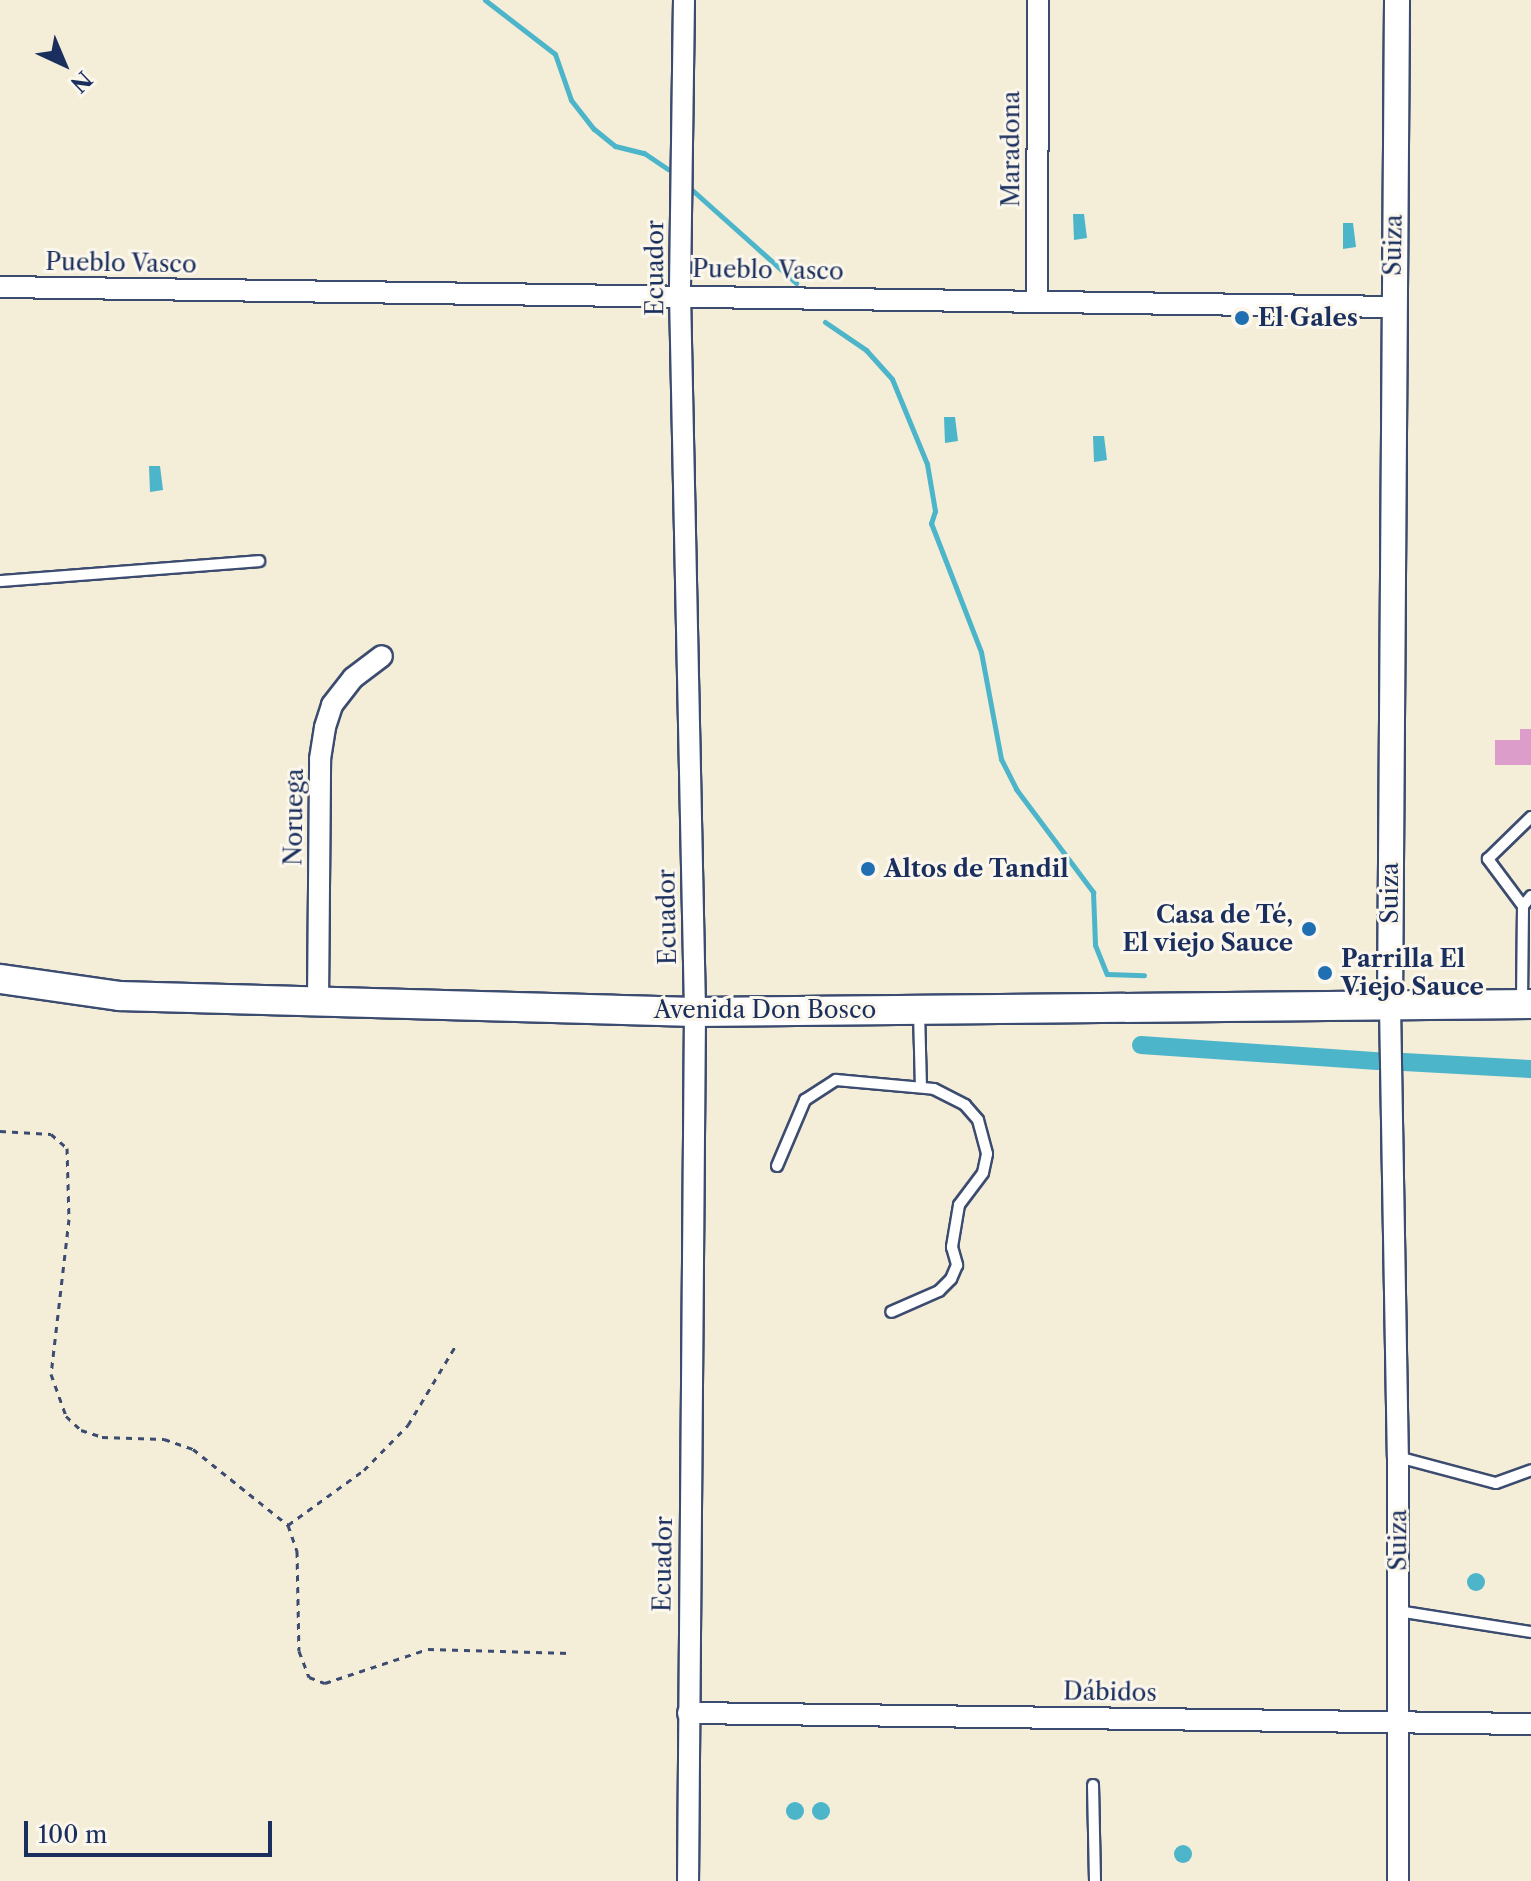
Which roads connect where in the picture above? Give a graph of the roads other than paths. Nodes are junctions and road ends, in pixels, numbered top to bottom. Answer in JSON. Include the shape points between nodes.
{"nodes":[{"id":1,"x":684,"y":0,"type":"edge"},
{"id":2,"x":1038,"y":0,"type":"edge"},
{"id":3,"x":1397,"y":0,"type":"edge"},
{"id":4,"x":0,"y":287,"type":"edge"},
{"id":5,"x":680,"y":294,"type":"junction"},
{"id":6,"x":1037,"y":299,"type":"junction"},
{"id":7,"x":1392,"y":307,"type":"junction"},
{"id":8,"x":259,"y":561,"type":"dead end"},
{"id":9,"x":0,"y":581,"type":"edge"},
{"id":10,"x":382,"y":656,"type":"dead end"},
{"id":11,"x":1531,"y":817,"type":"edge"},
{"id":12,"x":1531,"y":896,"type":"edge"},
{"id":13,"x":1523,"y":906,"type":"junction"},
{"id":14,"x":0,"y":979,"type":"edge"},
{"id":15,"x":318,"y":1002,"type":"junction"},
{"id":16,"x":1526,"y":1004,"type":"edge"},
{"id":17,"x":1390,"y":1006,"type":"junction"},
{"id":18,"x":919,"y":1010,"type":"junction"},
{"id":19,"x":695,"y":1012,"type":"junction"},
{"id":20,"x":921,"y":1087,"type":"junction"},
{"id":21,"x":777,"y":1166,"type":"dead end"},
{"id":22,"x":891,"y":1312,"type":"dead end"},
{"id":23,"x":1398,"y":1457,"type":"junction"},
{"id":24,"x":1531,"y":1470,"type":"edge"},
{"id":25,"x":1398,"y":1611,"type":"junction"},
{"id":26,"x":1530,"y":1632,"type":"edge"},
{"id":27,"x":688,"y":1713,"type":"junction"},
{"id":28,"x":1398,"y":1721,"type":"junction"},
{"id":29,"x":1531,"y":1724,"type":"edge"},
{"id":30,"x":1093,"y":1785,"type":"dead end"},
{"id":31,"x":688,"y":1881,"type":"edge"},
{"id":32,"x":1095,"y":1881,"type":"edge"},
{"id":33,"x":1398,"y":1881,"type":"edge"}],
"edges":[{"from":1,"to":5,"type":"street","name":"Ecuador"},
{"from":2,"to":6,"type":"street","name":"Maradona"},
{"from":3,"to":7,"type":"street","name":"Suiza"},
{"from":4,"to":5,"type":"street","name":"Pueblo Vasco"},
{"from":5,"to":6,"type":"street","name":"Pueblo Vasco"},
{"from":5,"to":19,"type":"street","name":"Ecuador"},
{"from":6,"to":7,"type":"street","name":"Pueblo Vasco"},
{"from":7,"to":17,"type":"street","name":"Suiza"},
{"from":8,"to":9,"type":"lane"},
{"from":10,"to":15,"type":"street","name":"Noruega","via":[[353,678],[332,705],[325,727],[320,759]]},
{"from":11,"to":13,"type":"lane","via":[[1488,859]]},
{"from":12,"to":13,"type":"lane"},
{"from":13,"to":16,"type":"lane"},
{"from":14,"to":15,"type":"main road","name":"Avenida Don Bosco","via":[[119,996]]},
{"from":15,"to":19,"type":"main road","name":"Avenida Don Bosco"},
{"from":16,"to":17,"type":"main road","name":"Avenida Don Bosco"},
{"from":17,"to":18,"type":"main road","name":"Avenida Don Bosco"},
{"from":17,"to":23,"type":"street","name":"Suiza"},
{"from":18,"to":19,"type":"main road","name":"Avenida Don Bosco"},
{"from":18,"to":20,"type":"lane"},
{"from":19,"to":27,"type":"street","name":"Ecuador"},
{"from":20,"to":21,"type":"lane","via":[[860,1080],[821,1087],[805,1100]]},
{"from":20,"to":22,"type":"lane","via":[[965,1105],[982,1128],[987,1154],[983,1173],[959,1205],[952,1247],[957,1265],[951,1279],[939,1291]]},
{"from":23,"to":24,"type":"lane","via":[[1496,1483]]},
{"from":23,"to":25,"type":"street","name":"Suiza"},
{"from":25,"to":26,"type":"lane"},
{"from":25,"to":28,"type":"street","name":"Suiza"},
{"from":27,"to":28,"type":"street","name":"Dábidos"},
{"from":27,"to":31,"type":"street","name":"Ecuador"},
{"from":28,"to":29,"type":"street","name":"Dábidos"},
{"from":28,"to":33,"type":"street","name":"Suiza"},
{"from":30,"to":32,"type":"lane"}]}
